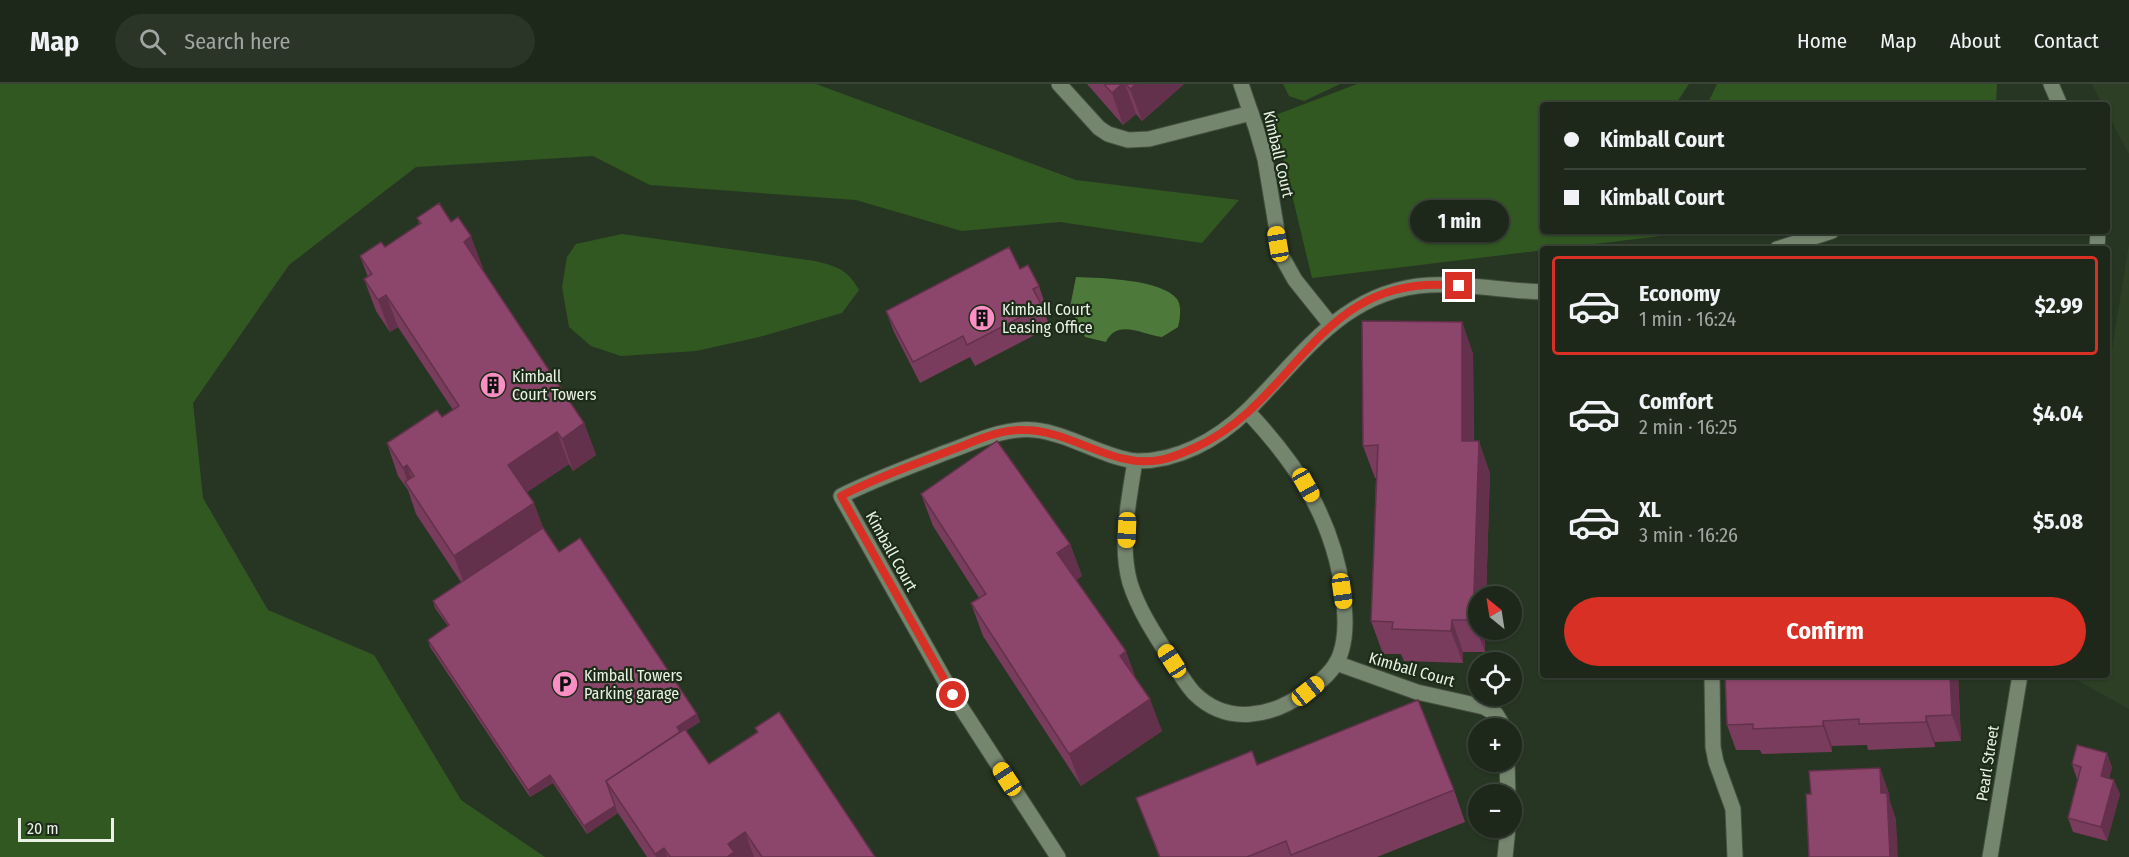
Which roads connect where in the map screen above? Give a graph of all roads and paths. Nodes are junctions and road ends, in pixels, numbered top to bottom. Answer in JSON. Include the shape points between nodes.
{"nodes":[{"id":1,"x":1059,"y":84,"type":"edge"},
{"id":2,"x":1241,"y":84,"type":"edge"},
{"id":3,"x":2051,"y":84,"type":"edge"},
{"id":4,"x":2059,"y":102,"type":"edge"},
{"id":5,"x":1251,"y":113,"type":"junction"},
{"id":6,"x":1823,"y":234,"type":"edge"},
{"id":7,"x":1786,"y":246,"type":"edge"},
{"id":8,"x":1540,"y":292,"type":"edge"},
{"id":9,"x":1331,"y":325,"type":"junction"},
{"id":10,"x":1247,"y":411,"type":"junction"},
{"id":11,"x":1135,"y":461,"type":"junction"},
{"id":12,"x":1336,"y":663,"type":"junction"},
{"id":13,"x":1712,"y":678,"type":"edge"},
{"id":14,"x":2020,"y":678,"type":"edge"},
{"id":15,"x":1498,"y":718,"type":"edge"},
{"id":16,"x":1507,"y":838,"type":"edge"},
{"id":17,"x":1058,"y":857,"type":"edge"},
{"id":18,"x":1506,"y":857,"type":"edge"},
{"id":19,"x":1735,"y":857,"type":"edge"},
{"id":20,"x":1990,"y":857,"type":"edge"}],
"edges":[{"from":1,"to":5,"type":"street","via":[[1099,129],[1128,140],[1149,139]]},
{"from":2,"to":5,"type":"street","name":"Kimball Court"},
{"from":3,"to":4,"type":"street"},
{"from":5,"to":9,"type":"street","name":"Kimball Court","via":[[1265,159],[1281,255],[1295,280]]},
{"from":6,"to":7,"type":"street"},
{"from":8,"to":9,"type":"street","name":"Kimball Court","via":[[1442,284],[1409,287],[1370,298]]},
{"from":9,"to":10,"type":"street","name":"Kimball Court"},
{"from":10,"to":11,"type":"street","name":"Kimball Court","via":[[1197,447],[1161,460]]},
{"from":10,"to":12,"type":"street","via":[[1299,473],[1325,521],[1341,576],[1344,605],[1344,637]]},
{"from":11,"to":12,"type":"street","via":[[1126,535],[1130,582],[1149,626],[1194,693],[1225,711],[1262,714],[1299,697]]},
{"from":11,"to":17,"type":"street","name":"Kimball Court","via":[[1036,430],[1016,430],[995,434],[888,474],[841,496],[953,695]]},
{"from":12,"to":15,"type":"street","name":"Kimball Court","via":[[1417,692],[1484,707]]},
{"from":13,"to":19,"type":"street","via":[[1713,747],[1733,809]]},
{"from":14,"to":20,"type":"street","name":"Pearl Street"},
{"from":16,"to":18,"type":"street"}]}
